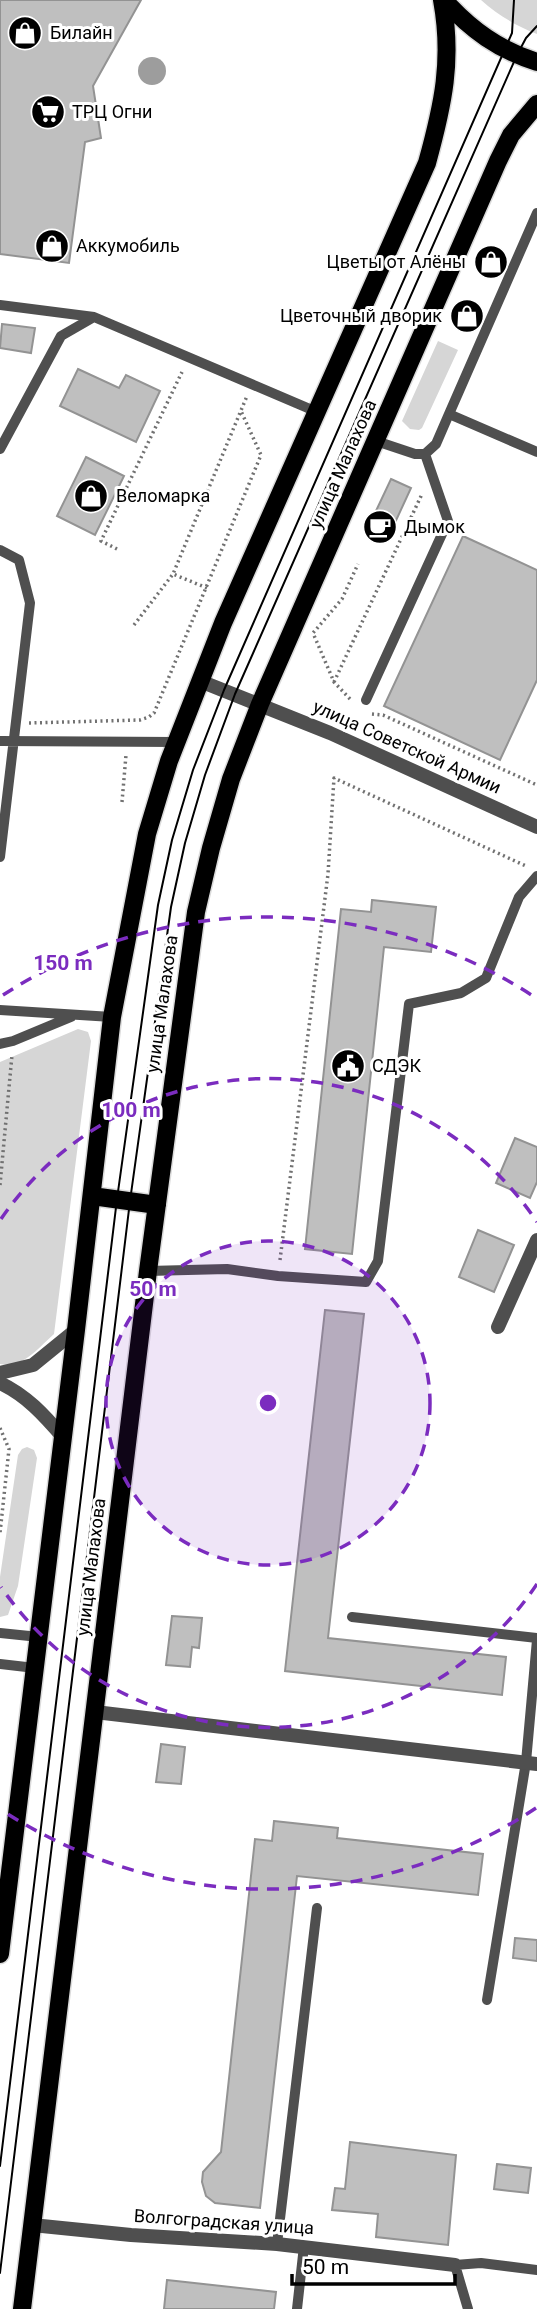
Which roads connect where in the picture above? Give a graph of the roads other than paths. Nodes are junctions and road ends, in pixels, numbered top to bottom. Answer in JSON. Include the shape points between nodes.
{"nodes":[{"id":1,"x":443,"y":0,"type":"edge"},
{"id":2,"x":537,"y":62,"type":"edge"},
{"id":3,"x":537,"y":104,"type":"edge"},
{"id":4,"x":537,"y":213,"type":"edge"},
{"id":5,"x":0,"y":304,"type":"edge"},
{"id":6,"x":94,"y":317,"type":"junction"},
{"id":7,"x":317,"y":412,"type":"junction"},
{"id":8,"x":449,"y":414,"type":"junction"},
{"id":9,"x":376,"y":441,"type":"junction"},
{"id":10,"x":0,"y":449,"type":"edge"},
{"id":11,"x":537,"y":452,"type":"edge"},
{"id":12,"x":425,"y":454,"type":"junction"},
{"id":13,"x":0,"y":550,"type":"edge"},
{"id":14,"x":200,"y":681,"type":"junction"},
{"id":15,"x":366,"y":700,"type":"dead end"},
{"id":16,"x":260,"y":704,"type":"junction"},
{"id":17,"x":0,"y":741,"type":"edge"},
{"id":18,"x":15,"y":742,"type":"junction"},
{"id":19,"x":176,"y":742,"type":"junction"},
{"id":20,"x":537,"y":827,"type":"edge"},
{"id":21,"x":0,"y":857,"type":"edge"},
{"id":22,"x":537,"y":874,"type":"edge"},
{"id":23,"x":0,"y":1010,"type":"edge"},
{"id":24,"x":75,"y":1016,"type":"junction"},
{"id":25,"x":112,"y":1017,"type":"junction"},
{"id":26,"x":0,"y":1044,"type":"edge"},
{"id":27,"x":92,"y":1196,"type":"junction"},
{"id":28,"x":157,"y":1205,"type":"junction"},
{"id":29,"x":537,"y":1240,"type":"edge"},
{"id":30,"x":148,"y":1271,"type":"junction"},
{"id":31,"x":498,"y":1327,"type":"dead end"},
{"id":32,"x":76,"y":1330,"type":"junction"},
{"id":33,"x":0,"y":1373,"type":"edge"},
{"id":34,"x":0,"y":1383,"type":"edge"},
{"id":35,"x":63,"y":1437,"type":"junction"},
{"id":36,"x":352,"y":1616,"type":"dead end"},
{"id":37,"x":0,"y":1633,"type":"edge"},
{"id":38,"x":39,"y":1637,"type":"junction"},
{"id":39,"x":537,"y":1639,"type":"edge"},
{"id":40,"x":0,"y":1664,"type":"edge"},
{"id":41,"x":35,"y":1668,"type":"junction"},
{"id":42,"x":95,"y":1712,"type":"junction"},
{"id":43,"x":532,"y":1763,"type":"edge"},
{"id":44,"x":317,"y":1908,"type":"dead end"},
{"id":45,"x":0,"y":1954,"type":"edge"},
{"id":46,"x":487,"y":2000,"type":"dead end"},
{"id":47,"x":32,"y":2225,"type":"junction"},
{"id":48,"x":277,"y":2244,"type":"junction"},
{"id":49,"x":304,"y":2246,"type":"junction"},
{"id":50,"x":454,"y":2265,"type":"junction"},
{"id":51,"x":537,"y":2270,"type":"edge"},
{"id":52,"x":22,"y":2309,"type":"edge"},
{"id":53,"x":297,"y":2309,"type":"edge"},
{"id":54,"x":468,"y":2309,"type":"edge"}],
"edges":[{"from":1,"to":2,"type":"main road","via":[[487,39]]},
{"from":1,"to":7,"type":"main road","via":[[449,52],[446,84],[427,163]]},
{"from":3,"to":9,"type":"main road","name":"улица Малахова","via":[[511,135],[498,161]]},
{"from":4,"to":8,"type":"lane"},
{"from":5,"to":6,"type":"lane"},
{"from":6,"to":7,"type":"lane"},
{"from":6,"to":10,"type":"lane","via":[[61,336]]},
{"from":7,"to":14,"type":"main road"},
{"from":8,"to":11,"type":"lane"},
{"from":8,"to":12,"type":"lane","via":[[436,444]]},
{"from":9,"to":12,"type":"lane"},
{"from":9,"to":16,"type":"main road","name":"улица Малахова"},
{"from":12,"to":15,"type":"lane","via":[[448,521]]},
{"from":13,"to":18,"type":"lane","via":[[19,560],[30,603]]},
{"from":14,"to":16,"type":"street","name":"улица Советской Армии"},
{"from":14,"to":19,"type":"main road"},
{"from":16,"to":20,"type":"street","name":"улица Советской Армии"},
{"from":16,"to":28,"type":"main road","name":"улица Малахова","via":[[231,779],[196,912]]},
{"from":17,"to":18,"type":"lane"},
{"from":18,"to":19,"type":"lane"},
{"from":18,"to":21,"type":"lane"},
{"from":19,"to":25,"type":"main road","via":[[147,834]]},
{"from":22,"to":30,"type":"lane","via":[[519,897],[486,978],[461,993],[409,1004],[378,1261],[366,1282],[227,1269]]},
{"from":23,"to":24,"type":"lane"},
{"from":24,"to":25,"type":"lane"},
{"from":24,"to":26,"type":"lane"},
{"from":25,"to":27,"type":"main road"},
{"from":27,"to":28,"type":"main road"},
{"from":27,"to":32,"type":"main road"},
{"from":28,"to":30,"type":"main road","name":"улица Малахова"},
{"from":29,"to":31,"type":"street"},
{"from":30,"to":42,"type":"main road","name":"улица Малахова"},
{"from":32,"to":33,"type":"street","via":[[33,1365]]},
{"from":32,"to":35,"type":"main road"},
{"from":34,"to":35,"type":"street","via":[[17,1391]]},
{"from":35,"to":38,"type":"main road"},
{"from":36,"to":39,"type":"lane"},
{"from":37,"to":38,"type":"lane"},
{"from":38,"to":41,"type":"main road"},
{"from":39,"to":43,"type":"lane"},
{"from":40,"to":41,"type":"lane"},
{"from":41,"to":45,"type":"main road"},
{"from":42,"to":43,"type":"street"},
{"from":42,"to":47,"type":"main road","name":"улица Малахова"},
{"from":43,"to":46,"type":"lane"},
{"from":44,"to":48,"type":"lane"},
{"from":47,"to":48,"type":"street","name":"Волгоградская улица"},
{"from":47,"to":52,"type":"main road","name":"улица Малахова"},
{"from":48,"to":49,"type":"street","name":"Волгоградская улица"},
{"from":49,"to":50,"type":"street","name":"Волгоградская улица"},
{"from":49,"to":53,"type":"lane"},
{"from":50,"to":51,"type":"lane","name":"Волгоградская улица","via":[[481,2263]]},
{"from":50,"to":54,"type":"lane"}]}
